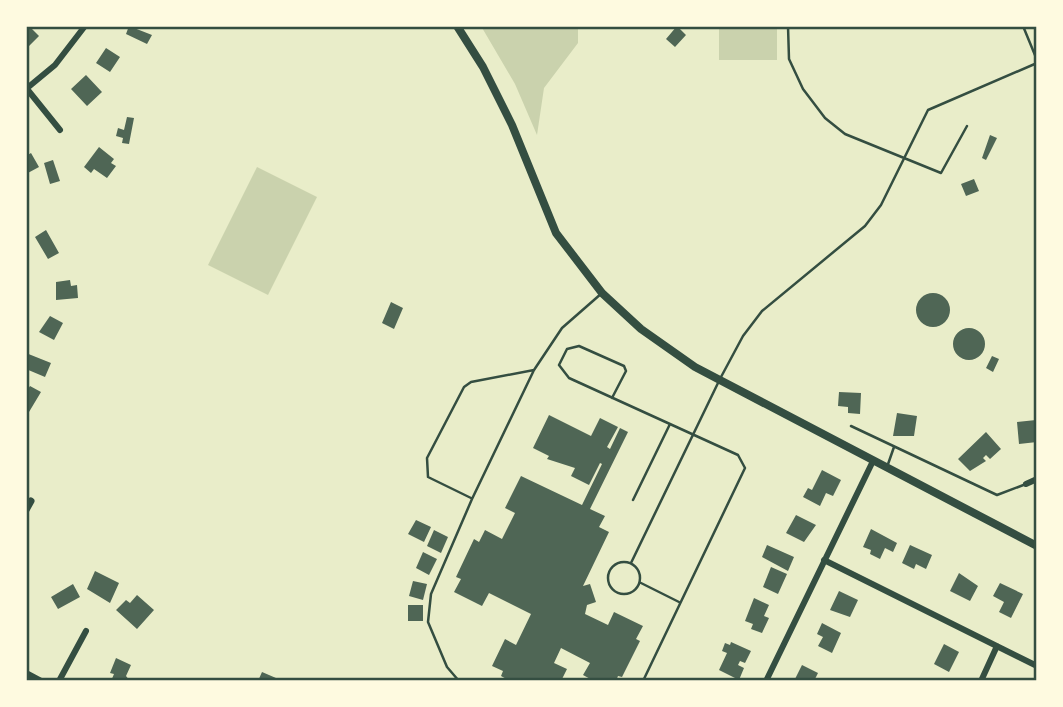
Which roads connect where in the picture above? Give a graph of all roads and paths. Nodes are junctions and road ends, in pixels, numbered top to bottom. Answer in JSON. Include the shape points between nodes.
{"nodes":[{"id":1,"x":85,"y":26,"type":"edge"},
{"id":2,"x":457,"y":26,"type":"edge"},
{"id":3,"x":788,"y":26,"type":"edge"},
{"id":4,"x":1023,"y":26,"type":"edge"},
{"id":5,"x":1037,"y":61,"type":"edge"},
{"id":6,"x":26,"y":89,"type":"edge"},
{"id":7,"x":967,"y":126,"type":"dead end"},
{"id":8,"x":60,"y":130,"type":"dead end"},
{"id":9,"x":904,"y":160,"type":"junction"},
{"id":10,"x":602,"y":293,"type":"junction"},
{"id":11,"x":534,"y":370,"type":"junction"},
{"id":12,"x":720,"y":379,"type":"junction"},
{"id":13,"x":612,"y":398,"type":"junction"},
{"id":14,"x":670,"y":424,"type":"junction"},
{"id":15,"x":851,"y":426,"type":"dead end"},
{"id":16,"x":693,"y":434,"type":"junction"},
{"id":17,"x":894,"y":447,"type":"junction"},
{"id":18,"x":873,"y":461,"type":"junction"},
{"id":19,"x":887,"y":468,"type":"junction"},
{"id":20,"x":1037,"y":479,"type":"edge"},
{"id":21,"x":1026,"y":484,"type":"joint"},
{"id":22,"x":472,"y":499,"type":"junction"},
{"id":23,"x":633,"y":500,"type":"dead end"},
{"id":24,"x":31,"y":501,"type":"dead end"},
{"id":25,"x":26,"y":510,"type":"edge"},
{"id":26,"x":1037,"y":546,"type":"edge"},
{"id":27,"x":824,"y":560,"type":"junction"},
{"id":28,"x":631,"y":563,"type":"junction"},
{"id":29,"x":640,"y":582,"type":"junction"},
{"id":30,"x":678,"y":602,"type":"junction"},
{"id":31,"x":86,"y":631,"type":"dead end"},
{"id":32,"x":997,"y":646,"type":"junction"},
{"id":33,"x":1037,"y":666,"type":"edge"},
{"id":34,"x":26,"y":673,"type":"edge"},
{"id":35,"x":41,"y":681,"type":"edge"},
{"id":36,"x":59,"y":681,"type":"edge"},
{"id":37,"x":459,"y":681,"type":"edge"},
{"id":38,"x":643,"y":681,"type":"edge"},
{"id":39,"x":766,"y":681,"type":"edge"},
{"id":40,"x":981,"y":681,"type":"edge"}],
"edges":[{"from":1,"to":6,"type":"street","via":[[55,65]]},
{"from":2,"to":10,"type":"main road","via":[[512,125],[556,233]]},
{"from":3,"to":9,"type":"lane","via":[[789,59],[803,89],[825,118],[845,134]]},
{"from":4,"to":5,"type":"lane"},
{"from":5,"to":9,"type":"lane","via":[[928,110]]},
{"from":6,"to":8,"type":"street"},
{"from":7,"to":9,"type":"lane","via":[[941,173]]},
{"from":9,"to":12,"type":"lane","via":[[881,205],[864,226],[762,311]]},
{"from":10,"to":11,"type":"lane","via":[[562,328]]},
{"from":10,"to":12,"type":"main road","via":[[665,348]]},
{"from":11,"to":22,"type":"lane"},
{"from":11,"to":22,"type":"lane","via":[[471,382],[459,393],[432,447],[428,477]]},
{"from":12,"to":16,"type":"lane"},
{"from":12,"to":18,"type":"main road"},
{"from":13,"to":13,"type":"lane","via":[[562,373],[559,365],[567,349],[579,346],[624,366],[626,371]]},
{"from":13,"to":14,"type":"lane"},
{"from":14,"to":16,"type":"lane"},
{"from":14,"to":23,"type":"lane"},
{"from":15,"to":17,"type":"lane"},
{"from":16,"to":28,"type":"lane"},
{"from":16,"to":30,"type":"lane","via":[[738,456],[745,468]]},
{"from":17,"to":19,"type":"lane"},
{"from":17,"to":21,"type":"lane","via":[[997,495]]},
{"from":18,"to":19,"type":"main road"},
{"from":18,"to":27,"type":"street"},
{"from":19,"to":26,"type":"main road"},
{"from":20,"to":21,"type":"street"},
{"from":22,"to":37,"type":"lane","via":[[431,594],[428,622],[447,667]]},
{"from":24,"to":25,"type":"street"},
{"from":27,"to":32,"type":"street"},
{"from":27,"to":39,"type":"street"},
{"from":28,"to":29,"type":"lane"},
{"from":28,"to":29,"type":"lane","via":[[612,566],[610,586],[627,594]]},
{"from":29,"to":30,"type":"lane"},
{"from":30,"to":38,"type":"lane"},
{"from":31,"to":36,"type":"street"},
{"from":32,"to":33,"type":"street"},
{"from":32,"to":40,"type":"street"},
{"from":34,"to":35,"type":"street"}]}
